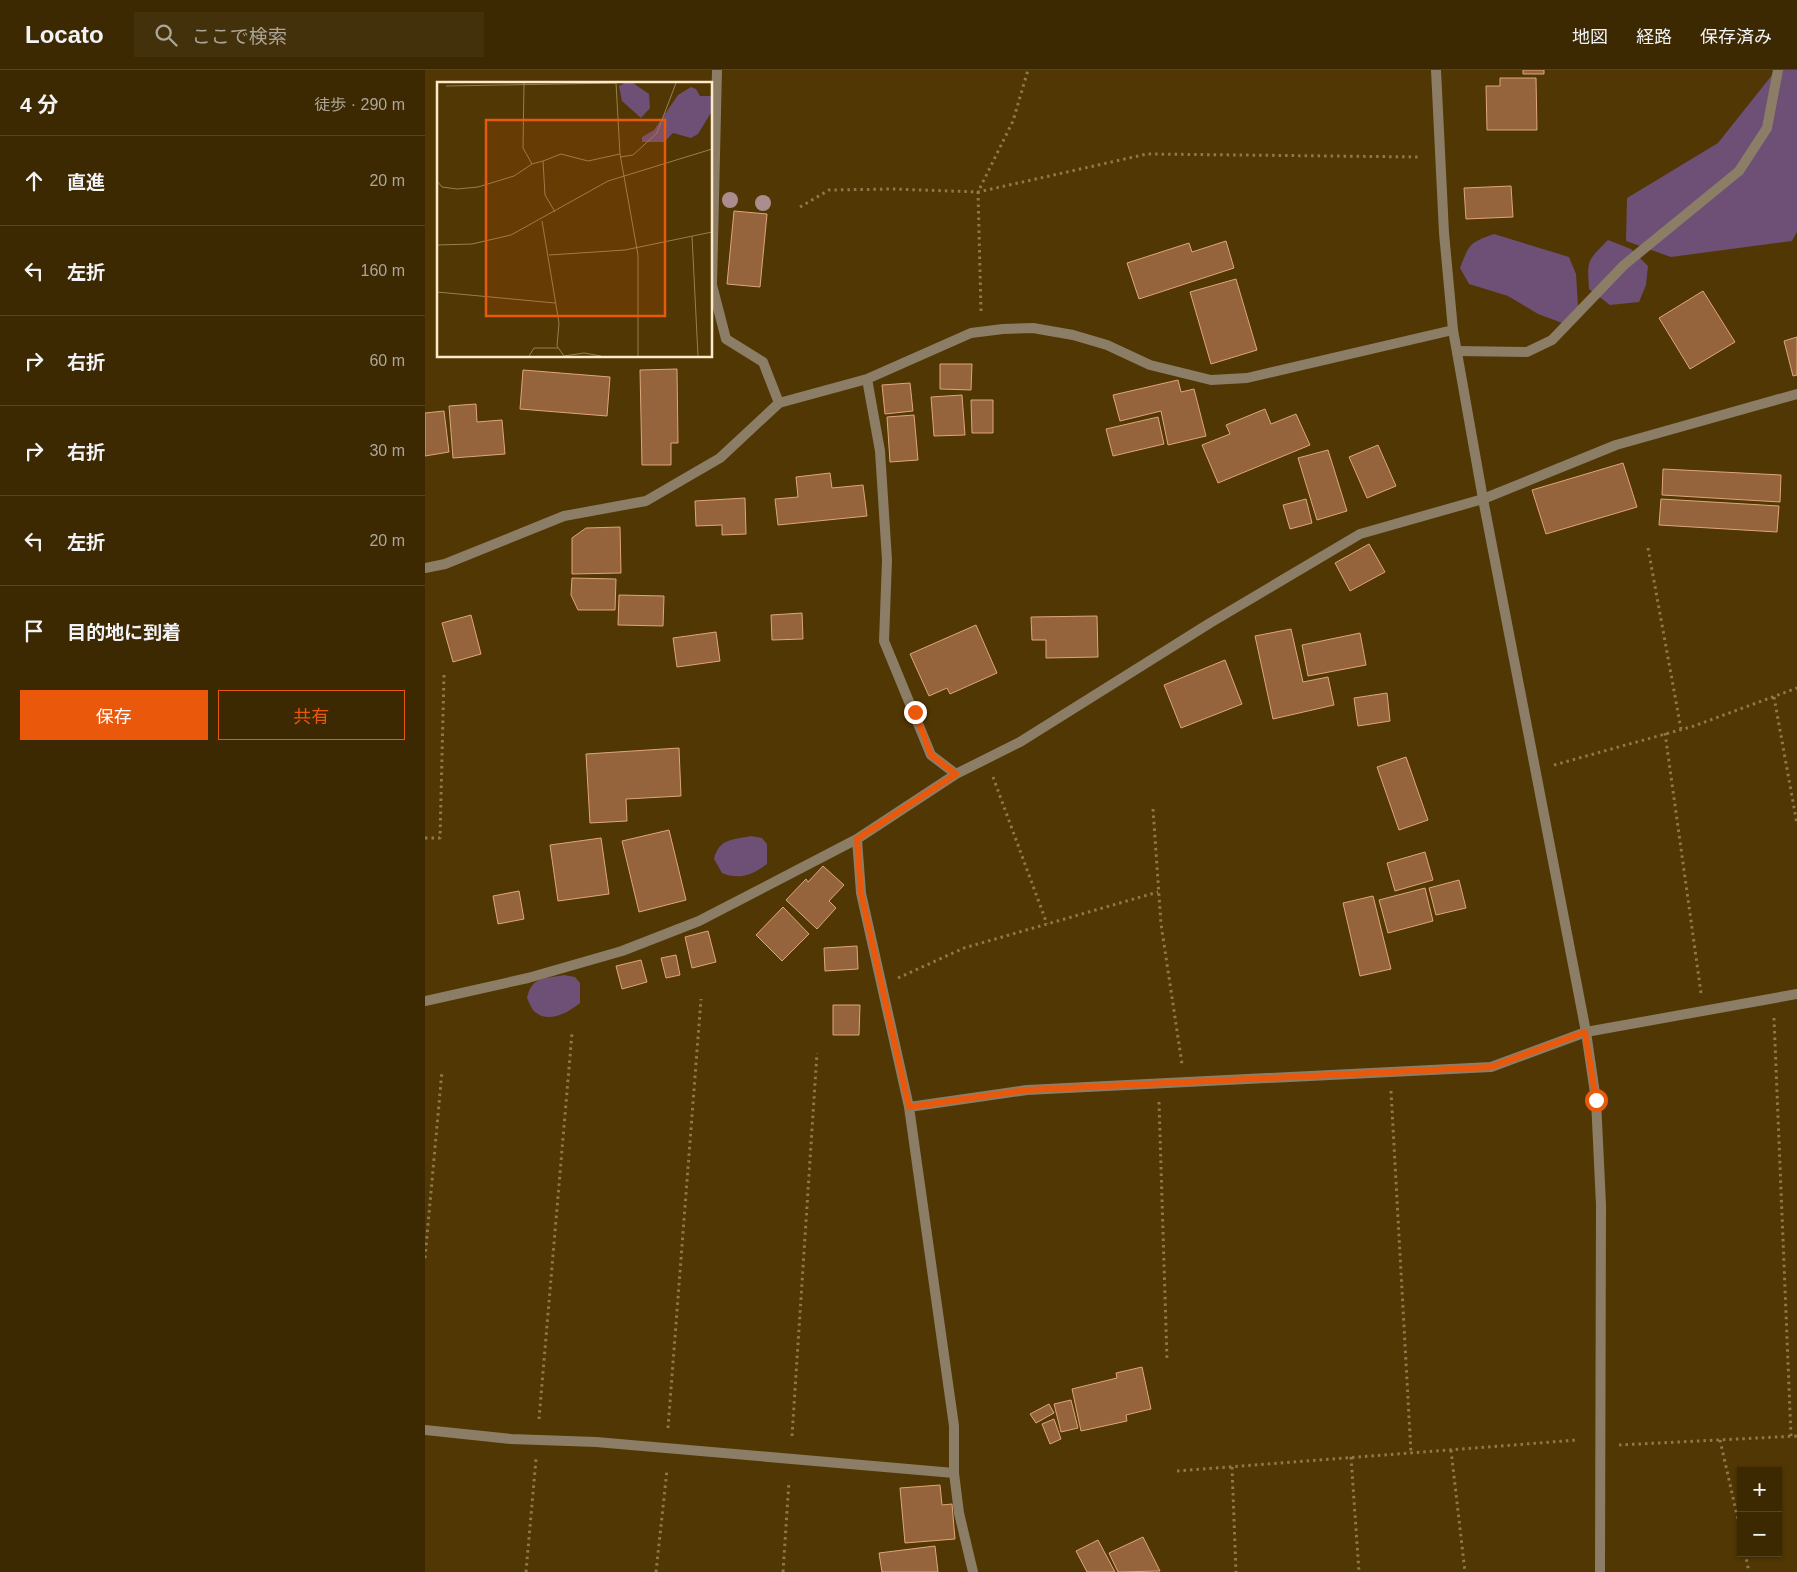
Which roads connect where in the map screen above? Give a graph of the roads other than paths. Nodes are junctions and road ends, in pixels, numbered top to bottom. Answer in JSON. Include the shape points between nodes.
{"nodes":[{"id":1,"x":717,"y":70,"type":"edge"},
{"id":2,"x":1436,"y":70,"type":"edge"},
{"id":3,"x":1778,"y":70,"type":"edge"},
{"id":4,"x":713,"y":242,"type":"edge"},
{"id":5,"x":713,"y":289,"type":"edge"},
{"id":6,"x":1453,"y":330,"type":"junction"},
{"id":7,"x":1457,"y":351,"type":"junction"},
{"id":8,"x":867,"y":380,"type":"junction"},
{"id":9,"x":1797,"y":394,"type":"edge"},
{"id":10,"x":779,"y":403,"type":"junction"},
{"id":11,"x":1483,"y":499,"type":"junction"},
{"id":12,"x":425,"y":568,"type":"edge"},
{"id":13,"x":956,"y":774,"type":"junction"},
{"id":14,"x":857,"y":839,"type":"junction"},
{"id":15,"x":1797,"y":994,"type":"edge"},
{"id":16,"x":425,"y":1001,"type":"edge"},
{"id":17,"x":1585,"y":1032,"type":"junction"},
{"id":18,"x":909,"y":1107,"type":"junction"},
{"id":19,"x":425,"y":1430,"type":"edge"},
{"id":20,"x":954,"y":1473,"type":"junction"},
{"id":21,"x":973,"y":1572,"type":"edge"},
{"id":22,"x":1600,"y":1572,"type":"edge"}],
"edges":[{"from":1,"to":4,"type":"street"},
{"from":2,"to":6,"type":"street","via":[[1444,233]]},
{"from":3,"to":7,"type":"street","via":[[1767,128],[1739,171],[1624,265],[1552,340],[1527,352]]},
{"from":5,"to":10,"type":"street","via":[[726,339],[763,362]]},
{"from":6,"to":7,"type":"street"},
{"from":6,"to":8,"type":"street","via":[[1247,378],[1211,380],[1149,365],[1107,345],[1073,336],[1033,328],[1003,329],[971,333]]},
{"from":7,"to":11,"type":"street"},
{"from":8,"to":10,"type":"street"},
{"from":8,"to":13,"type":"street","via":[[880,452],[887,560],[884,641],[931,755]]},
{"from":9,"to":11,"type":"street","via":[[1616,445]]},
{"from":10,"to":12,"type":"street","via":[[720,458],[646,501],[564,516],[445,564]]},
{"from":11,"to":13,"type":"street","via":[[1360,534],[1020,742]]},
{"from":11,"to":17,"type":"street"},
{"from":13,"to":14,"type":"street"},
{"from":14,"to":16,"type":"street","via":[[699,922],[622,951],[528,978]]},
{"from":14,"to":18,"type":"street","via":[[861,893]]},
{"from":15,"to":17,"type":"street"},
{"from":17,"to":18,"type":"street","via":[[1491,1067],[1027,1090]]},
{"from":17,"to":22,"type":"street","via":[[1596,1100],[1601,1205]]},
{"from":18,"to":20,"type":"street","via":[[954,1426]]},
{"from":19,"to":20,"type":"street"},
{"from":20,"to":21,"type":"street","via":[[959,1513]]}]}
